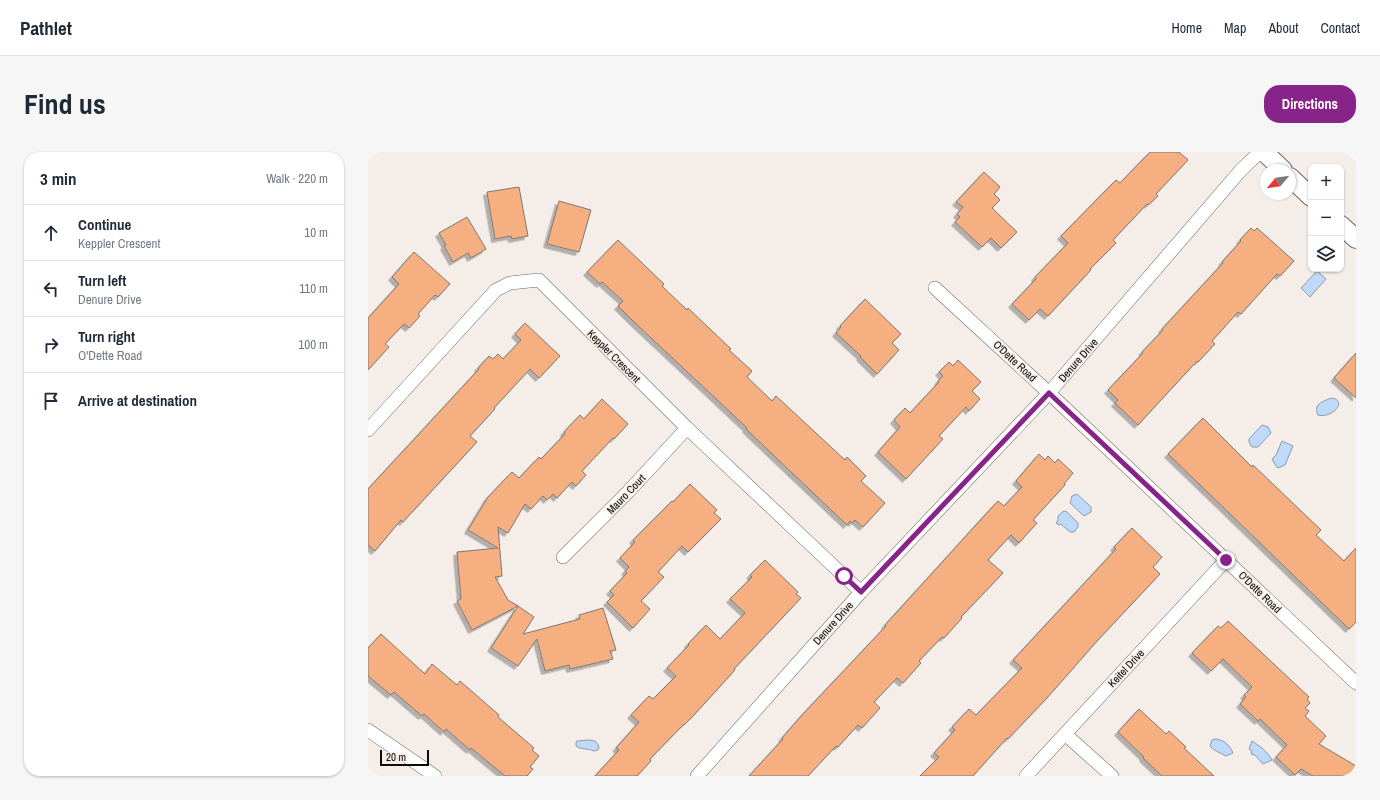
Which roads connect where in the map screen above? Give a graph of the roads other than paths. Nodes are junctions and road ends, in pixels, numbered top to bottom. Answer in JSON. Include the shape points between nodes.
{"nodes":[{"id":1,"x":1260,"y":152,"type":"edge"},
{"id":2,"x":1264,"y":152,"type":"edge"},
{"id":3,"x":1277,"y":164,"type":"edge"},
{"id":4,"x":1296,"y":183,"type":"edge"},
{"id":5,"x":1308,"y":194,"type":"edge"},
{"id":6,"x":1344,"y":228,"type":"edge"},
{"id":7,"x":1356,"y":239,"type":"edge"},
{"id":8,"x":935,"y":288,"type":"dead end"},
{"id":9,"x":1049,"y":393,"type":"junction"},
{"id":10,"x":687,"y":428,"type":"junction"},
{"id":11,"x":368,"y":430,"type":"edge"},
{"id":12,"x":563,"y":557,"type":"dead end"},
{"id":13,"x":1226,"y":560,"type":"junction"},
{"id":14,"x":861,"y":592,"type":"junction"},
{"id":15,"x":1356,"y":683,"type":"edge"},
{"id":16,"x":368,"y":730,"type":"edge"},
{"id":17,"x":1065,"y":734,"type":"junction"},
{"id":18,"x":435,"y":776,"type":"edge"},
{"id":19,"x":697,"y":776,"type":"edge"},
{"id":20,"x":1026,"y":776,"type":"edge"},
{"id":21,"x":1112,"y":776,"type":"edge"}],
"edges":[{"from":1,"to":9,"type":"street","name":"Denure Drive","via":[[1241,170]]},
{"from":2,"to":3,"type":"main road"},
{"from":4,"to":5,"type":"main road"},
{"from":6,"to":7,"type":"main road"},
{"from":8,"to":9,"type":"street","name":"O'Dette Road"},
{"from":9,"to":13,"type":"street","name":"O'Dette Road"},
{"from":9,"to":14,"type":"street","name":"Denure Drive"},
{"from":10,"to":11,"type":"street","name":"Keppler Crescent","via":[[539,280],[510,282],[496,290]]},
{"from":10,"to":12,"type":"street","name":"Mauro Court"},
{"from":10,"to":14,"type":"street","name":"Keppler Crescent"},
{"from":13,"to":15,"type":"street","name":"O'Dette Road"},
{"from":13,"to":17,"type":"street","name":"Keitel Drive"},
{"from":14,"to":19,"type":"street","name":"Denure Drive"},
{"from":16,"to":18,"type":"street"},
{"from":17,"to":20,"type":"street","name":"Keitel Drive"},
{"from":17,"to":21,"type":"street"}]}
